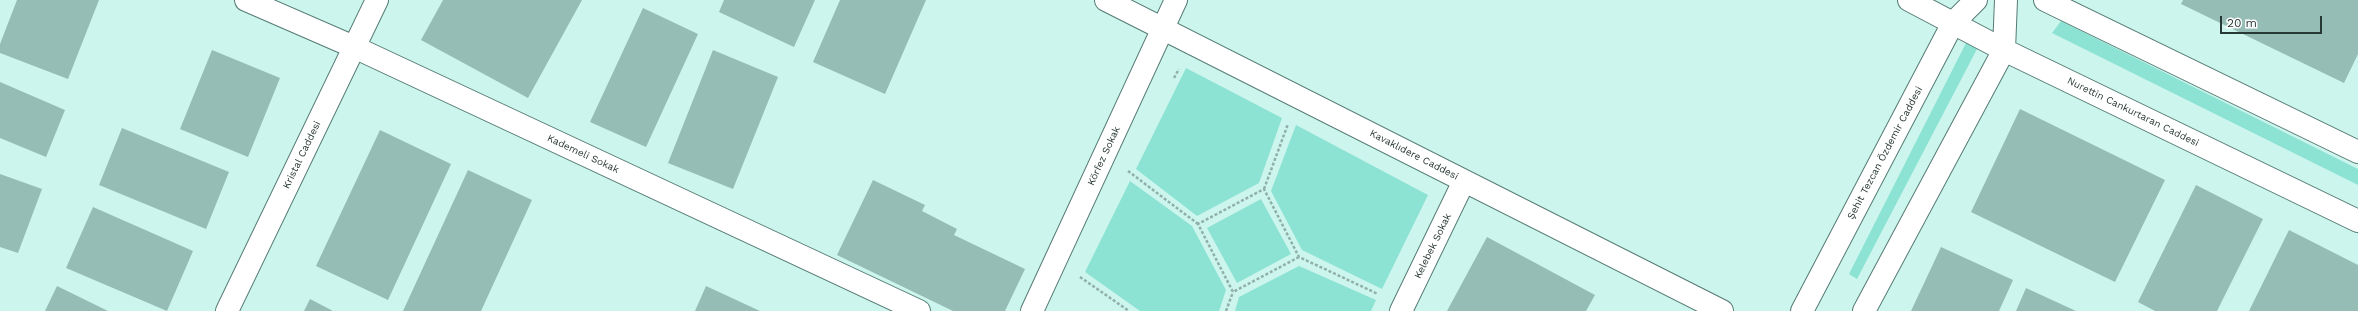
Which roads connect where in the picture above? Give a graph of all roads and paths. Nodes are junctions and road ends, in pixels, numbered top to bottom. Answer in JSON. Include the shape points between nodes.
{"nodes":[{"id":1,"x":246,"y":0,"type":"edge"},
{"id":2,"x":378,"y":0,"type":"edge"},
{"id":3,"x":1106,"y":0,"type":"edge"},
{"id":4,"x":1176,"y":0,"type":"edge"},
{"id":5,"x":1909,"y":0,"type":"edge"},
{"id":6,"x":1976,"y":0,"type":"edge"},
{"id":7,"x":2006,"y":0,"type":"edge"},
{"id":8,"x":2045,"y":0,"type":"edge"},
{"id":9,"x":1953,"y":24,"type":"junction"},
{"id":10,"x":1164,"y":28,"type":"junction"},
{"id":11,"x":354,"y":47,"type":"junction"},
{"id":12,"x":2004,"y":50,"type":"junction"},
{"id":13,"x":1180,"y":68,"type":"dead end"},
{"id":14,"x":1173,"y":82,"type":"dead end"},
{"id":15,"x":1291,"y":116,"type":"dead end"},
{"id":16,"x":2356,"y":146,"type":"edge"},
{"id":17,"x":1106,"y":153,"type":"junction"},
{"id":18,"x":1132,"y":164,"type":"dead end"},
{"id":19,"x":1128,"y":171,"type":"junction"},
{"id":20,"x":1125,"y":178,"type":"dead end"},
{"id":21,"x":1464,"y":181,"type":"junction"},
{"id":22,"x":1264,"y":189,"type":"junction"},
{"id":23,"x":2358,"y":221,"type":"edge"},
{"id":24,"x":1198,"y":224,"type":"junction"},
{"id":25,"x":1299,"y":257,"type":"junction"},
{"id":26,"x":1077,"y":276,"type":"dead end"},
{"id":27,"x":1233,"y":292,"type":"junction"},
{"id":28,"x":1383,"y":297,"type":"dead end"},
{"id":29,"x":227,"y":311,"type":"edge"},
{"id":30,"x":919,"y":311,"type":"edge"},
{"id":31,"x":1032,"y":311,"type":"edge"},
{"id":32,"x":1129,"y":311,"type":"edge"},
{"id":33,"x":1226,"y":311,"type":"edge"},
{"id":34,"x":1401,"y":311,"type":"edge"},
{"id":35,"x":1722,"y":311,"type":"edge"},
{"id":36,"x":1802,"y":311,"type":"edge"},
{"id":37,"x":1864,"y":311,"type":"edge"}],
"edges":[{"from":1,"to":11,"type":"street","name":"Kademeli Sokak"},
{"from":2,"to":11,"type":"street","name":"Kristal Caddesi"},
{"from":3,"to":10,"type":"street","name":"Kavaklıdere Caddesi"},
{"from":4,"to":10,"type":"street","name":"Körfez Sokak"},
{"from":5,"to":9,"type":"street","name":"Nurettin Cankurtaran Caddesi"},
{"from":6,"to":9,"type":"street","name":"Şehit Tezcan Özdemir Caddesi"},
{"from":7,"to":12,"type":"street"},
{"from":8,"to":16,"type":"street"},
{"from":9,"to":12,"type":"street","name":"Nurettin Cankurtaran Caddesi"},
{"from":9,"to":36,"type":"street","name":"Şehit Tezcan Özdemir Caddesi"},
{"from":10,"to":17,"type":"street","name":"Körfez Sokak"},
{"from":10,"to":21,"type":"street","name":"Kavaklıdere Caddesi"},
{"from":11,"to":29,"type":"street","name":"Kristal Caddesi"},
{"from":11,"to":30,"type":"street","name":"Kademeli Sokak"},
{"from":12,"to":23,"type":"street","name":"Nurettin Cankurtaran Caddesi"},
{"from":12,"to":37,"type":"street"},
{"from":13,"to":14,"type":"path"},
{"from":15,"to":22,"type":"path"},
{"from":17,"to":19,"type":"path"},
{"from":17,"to":31,"type":"street","name":"Körfez Sokak"},
{"from":18,"to":19,"type":"path"},
{"from":19,"to":20,"type":"path"},
{"from":19,"to":24,"type":"path"},
{"from":21,"to":34,"type":"street","name":"Kelebek Sokak"},
{"from":21,"to":35,"type":"street","name":"Kavaklıdere Caddesi"},
{"from":22,"to":24,"type":"path"},
{"from":22,"to":25,"type":"path"},
{"from":24,"to":27,"type":"path"},
{"from":25,"to":27,"type":"path"},
{"from":25,"to":28,"type":"path"},
{"from":26,"to":32,"type":"path"},
{"from":27,"to":33,"type":"path"}]}
